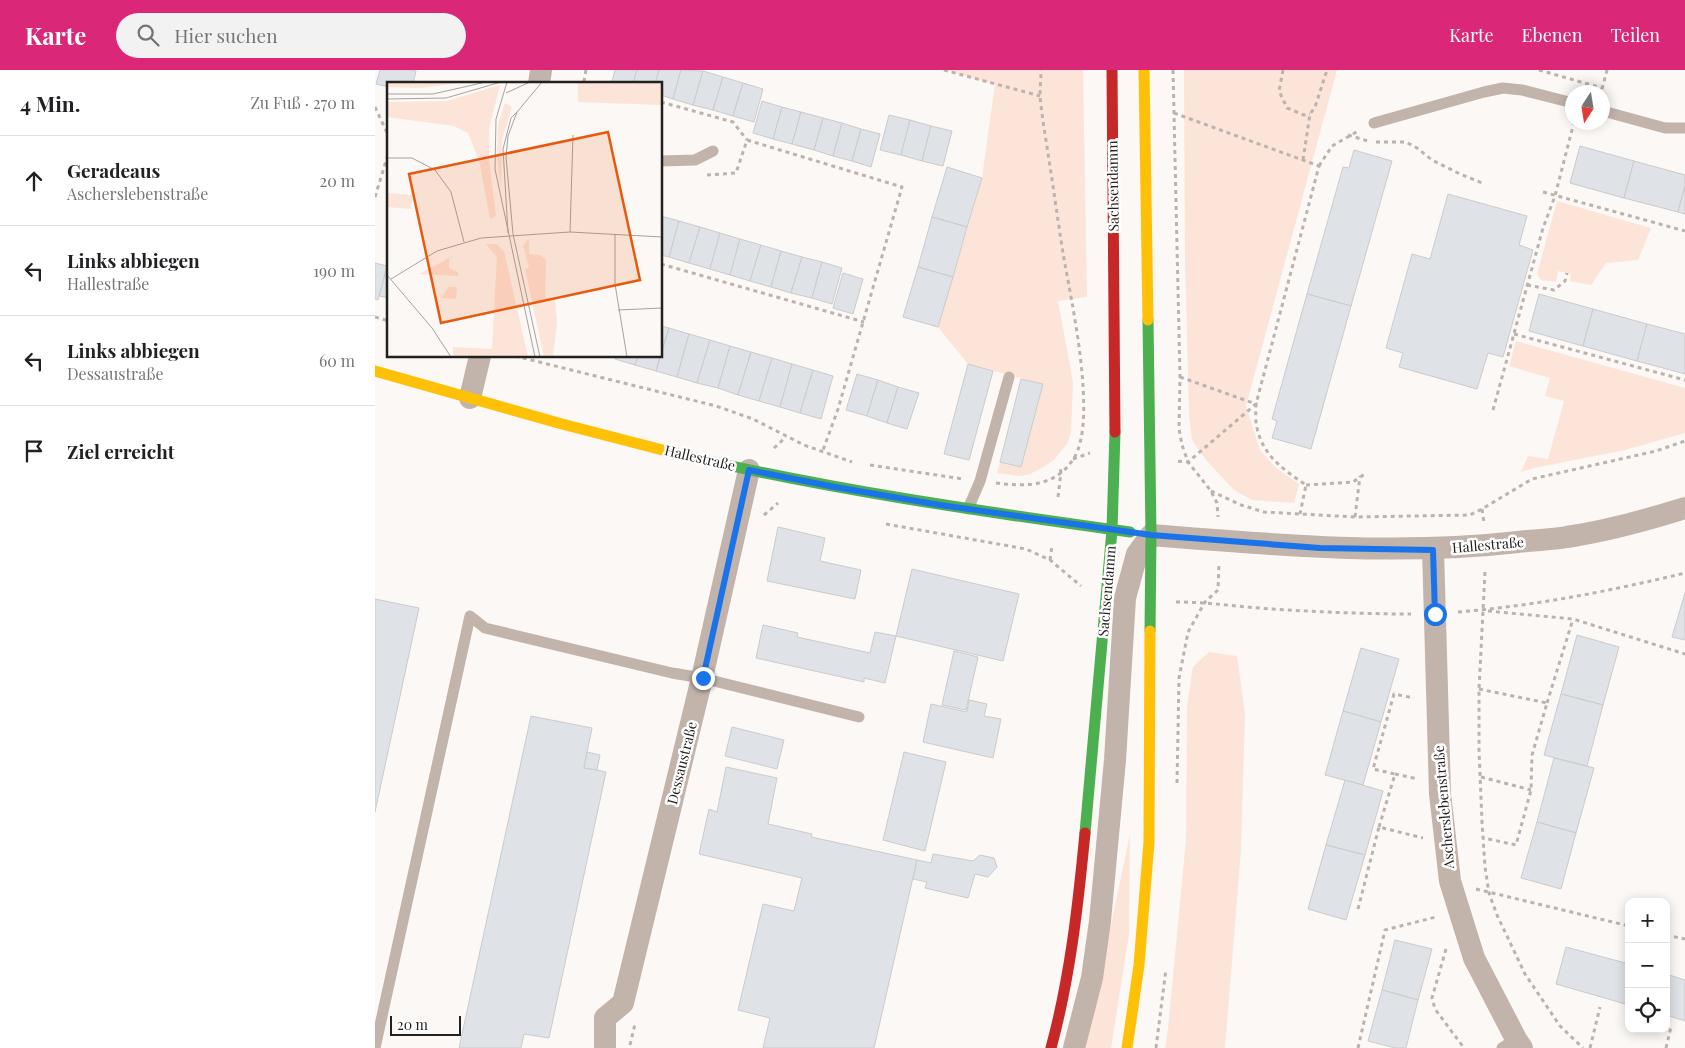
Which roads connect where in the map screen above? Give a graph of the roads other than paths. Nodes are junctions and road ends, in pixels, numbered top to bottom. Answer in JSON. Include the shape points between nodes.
{"nodes":[{"id":1,"x":1112,"y":70,"type":"edge"},
{"id":2,"x":1144,"y":70,"type":"edge"},
{"id":3,"x":1565,"y":101,"type":"edge"},
{"id":4,"x":1610,"y":113,"type":"edge"},
{"id":5,"x":1374,"y":123,"type":"road end"},
{"id":6,"x":1685,"y":128,"type":"edge"},
{"id":7,"x":713,"y":151,"type":"dead end"},
{"id":8,"x":663,"y":161,"type":"edge"},
{"id":9,"x":480,"y":358,"type":"edge"},
{"id":10,"x":375,"y":371,"type":"edge"},
{"id":11,"x":1009,"y":377,"type":"dead end"},
{"id":12,"x":470,"y":398,"type":"junction"},
{"id":13,"x":749,"y":470,"type":"junction"},
{"id":14,"x":1685,"y":508,"type":"edge"},
{"id":15,"x":968,"y":509,"type":"junction"},
{"id":16,"x":1112,"y":530,"type":"junction"},
{"id":17,"x":1151,"y":535,"type":"junction"},
{"id":18,"x":1433,"y":550,"type":"junction"},
{"id":19,"x":703,"y":678,"type":"junction"},
{"id":20,"x":859,"y":717,"type":"dead end"},
{"id":21,"x":1514,"y":1045,"type":"edge"},
{"id":22,"x":375,"y":1048,"type":"edge"},
{"id":23,"x":605,"y":1048,"type":"edge"},
{"id":24,"x":1051,"y":1048,"type":"edge"},
{"id":25,"x":1074,"y":1048,"type":"edge"},
{"id":26,"x":1127,"y":1048,"type":"edge"}],
"edges":[{"from":1,"to":16,"type":"street","name":"Sachsendamm","via":[[1116,414]]},
{"from":2,"to":17,"type":"street"},
{"from":3,"to":5,"type":"lane","via":[[1503,88]]},
{"from":4,"to":6,"type":"lane","via":[[1665,128]]},
{"from":7,"to":8,"type":"lane","via":[[695,160]]},
{"from":9,"to":12,"type":"street"},
{"from":10,"to":12,"type":"street","name":"Hallestraße"},
{"from":11,"to":15,"type":"lane","via":[[980,481]]},
{"from":12,"to":13,"type":"street","name":"Hallestraße"},
{"from":13,"to":15,"type":"street","name":"Hallestraße"},
{"from":13,"to":19,"type":"street","name":"Dessaustraße"},
{"from":14,"to":18,"type":"street","name":"Hallestraße","via":[[1567,538]]},
{"from":15,"to":16,"type":"street","name":"Hallestraße"},
{"from":16,"to":17,"type":"street","name":"Hallestraße"},
{"from":16,"to":24,"type":"street","name":"Sachsendamm","via":[[1077,918]]},
{"from":17,"to":18,"type":"street","name":"Hallestraße","via":[[1320,548]]},
{"from":17,"to":25,"type":"street","name":"Sachsendamm","via":[[1137,554],[1125,598],[1115,760],[1100,921],[1092,978]]},
{"from":17,"to":26,"type":"street","via":[[1149,842],[1139,965]]},
{"from":18,"to":21,"type":"street","name":"Ascherslebenstraße","via":[[1440,794],[1450,881],[1474,958]]},
{"from":19,"to":20,"type":"lane"},
{"from":19,"to":22,"type":"lane","via":[[485,628],[470,616]]},
{"from":19,"to":23,"type":"street","name":"Dessaustraße","via":[[623,1003],[605,1018]]}]}
